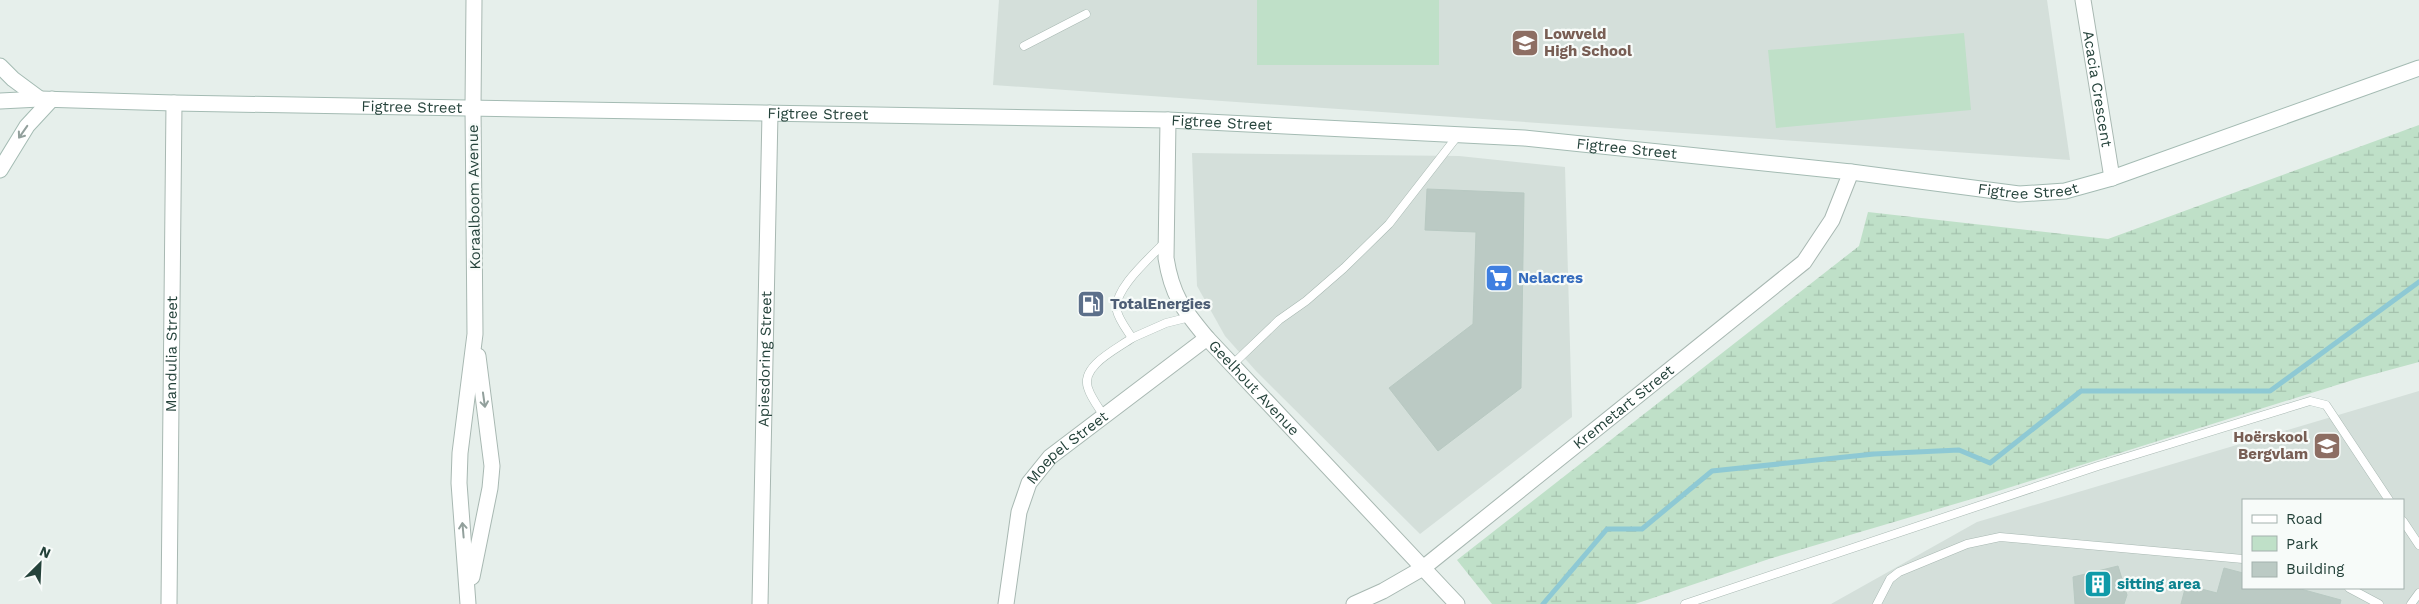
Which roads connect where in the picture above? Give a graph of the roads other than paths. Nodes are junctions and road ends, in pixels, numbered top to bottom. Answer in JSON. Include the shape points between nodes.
{"nodes":[{"id":1,"x":474,"y":0,"type":"edge"},
{"id":2,"x":2083,"y":0,"type":"edge"},
{"id":3,"x":1086,"y":14,"type":"dead end"},
{"id":4,"x":1024,"y":46,"type":"dead end"},
{"id":5,"x":0,"y":66,"type":"edge"},
{"id":6,"x":2419,"y":68,"type":"edge"},
{"id":7,"x":46,"y":99,"type":"junction"},
{"id":8,"x":0,"y":101,"type":"edge"},
{"id":9,"x":174,"y":103,"type":"junction"},
{"id":10,"x":473,"y":107,"type":"junction"},
{"id":11,"x":770,"y":113,"type":"junction"},
{"id":12,"x":1168,"y":120,"type":"junction"},
{"id":13,"x":1459,"y":134,"type":"junction"},
{"id":14,"x":0,"y":170,"type":"edge"},
{"id":15,"x":1850,"y":172,"type":"junction"},
{"id":16,"x":2112,"y":178,"type":"junction"},
{"id":17,"x":1166,"y":240,"type":"junction"},
{"id":18,"x":1190,"y":318,"type":"junction"},
{"id":19,"x":475,"y":334,"type":"junction"},
{"id":20,"x":1132,"y":338,"type":"junction"},
{"id":21,"x":1206,"y":338,"type":"junction"},
{"id":22,"x":1232,"y":365,"type":"junction"},
{"id":23,"x":1104,"y":416,"type":"junction"},
{"id":24,"x":2388,"y":499,"type":"edge"},
{"id":25,"x":2404,"y":522,"type":"edge"},
{"id":26,"x":2419,"y":545,"type":"edge"},
{"id":27,"x":2242,"y":559,"type":"edge"},
{"id":28,"x":1423,"y":568,"type":"junction"},
{"id":29,"x":2351,"y":589,"type":"edge"},
{"id":30,"x":2419,"y":592,"type":"edge"},
{"id":31,"x":468,"y":600,"type":"edge"},
{"id":32,"x":169,"y":604,"type":"edge"},
{"id":33,"x":760,"y":604,"type":"edge"},
{"id":34,"x":1006,"y":604,"type":"edge"},
{"id":35,"x":1354,"y":604,"type":"edge"},
{"id":36,"x":1457,"y":604,"type":"edge"},
{"id":37,"x":1685,"y":604,"type":"edge"},
{"id":38,"x":1877,"y":604,"type":"edge"},
{"id":39,"x":2380,"y":604,"type":"edge"},
{"id":40,"x":2411,"y":604,"type":"edge"}],
"edges":[{"from":1,"to":10,"type":"street","name":"Koraalboom Avenue"},
{"from":2,"to":16,"type":"street","name":"Acacia Crescent"},
{"from":3,"to":4,"type":"lane"},
{"from":5,"to":7,"type":"street","via":[[12,79]]},
{"from":6,"to":16,"type":"street","name":"Figtree Street"},
{"from":7,"to":8,"type":"street","name":"Figtree Street"},
{"from":7,"to":9,"type":"street","name":"Figtree Street"},
{"from":7,"to":14,"type":"street","one_way":true},
{"from":9,"to":10,"type":"street","name":"Figtree Street"},
{"from":9,"to":32,"type":"street","name":"Mandulia Street"},
{"from":10,"to":11,"type":"street","name":"Figtree Street"},
{"from":10,"to":19,"type":"street","name":"Koraalboom Avenue"},
{"from":11,"to":12,"type":"street","name":"Figtree Street"},
{"from":11,"to":33,"type":"street","name":"Apiesdoring Street"},
{"from":12,"to":13,"type":"street","name":"Figtree Street"},
{"from":12,"to":17,"type":"street","name":"Geelhout Avenue"},
{"from":13,"to":15,"type":"street","name":"Figtree Street"},
{"from":13,"to":22,"type":"lane","via":[[1389,224],[1344,268],[1306,302],[1279,320]]},
{"from":15,"to":16,"type":"street","name":"Figtree Street","via":[[2019,194],[2065,191]]},
{"from":15,"to":28,"type":"street","name":"Kremetart Street","via":[[1832,220],[1804,262]]},
{"from":17,"to":18,"type":"street","name":"Geelhout Avenue","via":[[1169,280]]},
{"from":17,"to":20,"type":"lane","via":[[1118,295],[1117,311]]},
{"from":18,"to":20,"type":"lane","via":[[1166,323]]},
{"from":18,"to":21,"type":"street","name":"Geelhout Avenue"},
{"from":31,"to":19,"type":"street","name":"Koraalboom Avenue","one_way":true,"via":[[459,483]]},
{"from":19,"to":31,"type":"street","name":"Koraalboom Avenue","one_way":true,"via":[[492,466]]},
{"from":20,"to":23,"type":"lane","via":[[1087,375],[1088,388]]},
{"from":21,"to":22,"type":"street","name":"Geelhout Avenue"},
{"from":21,"to":23,"type":"street","name":"Moepel Street"},
{"from":22,"to":28,"type":"street","name":"Geelhout Avenue"},
{"from":23,"to":34,"type":"street","name":"Moepel Street","via":[[1050,457],[1029,483],[1018,512]]},
{"from":24,"to":37,"type":"lane","via":[[2326,406],[2310,401],[2098,466]]},
{"from":25,"to":26,"type":"lane"},
{"from":27,"to":38,"type":"lane","via":[[2000,537],[1967,544],[1899,572],[1890,579]]},
{"from":28,"to":35,"type":"street","name":"Kremetart Street","via":[[1383,592]]},
{"from":28,"to":36,"type":"street","name":"Geelhout Avenue"},
{"from":29,"to":39,"type":"lane"},
{"from":30,"to":40,"type":"lane"}]}
